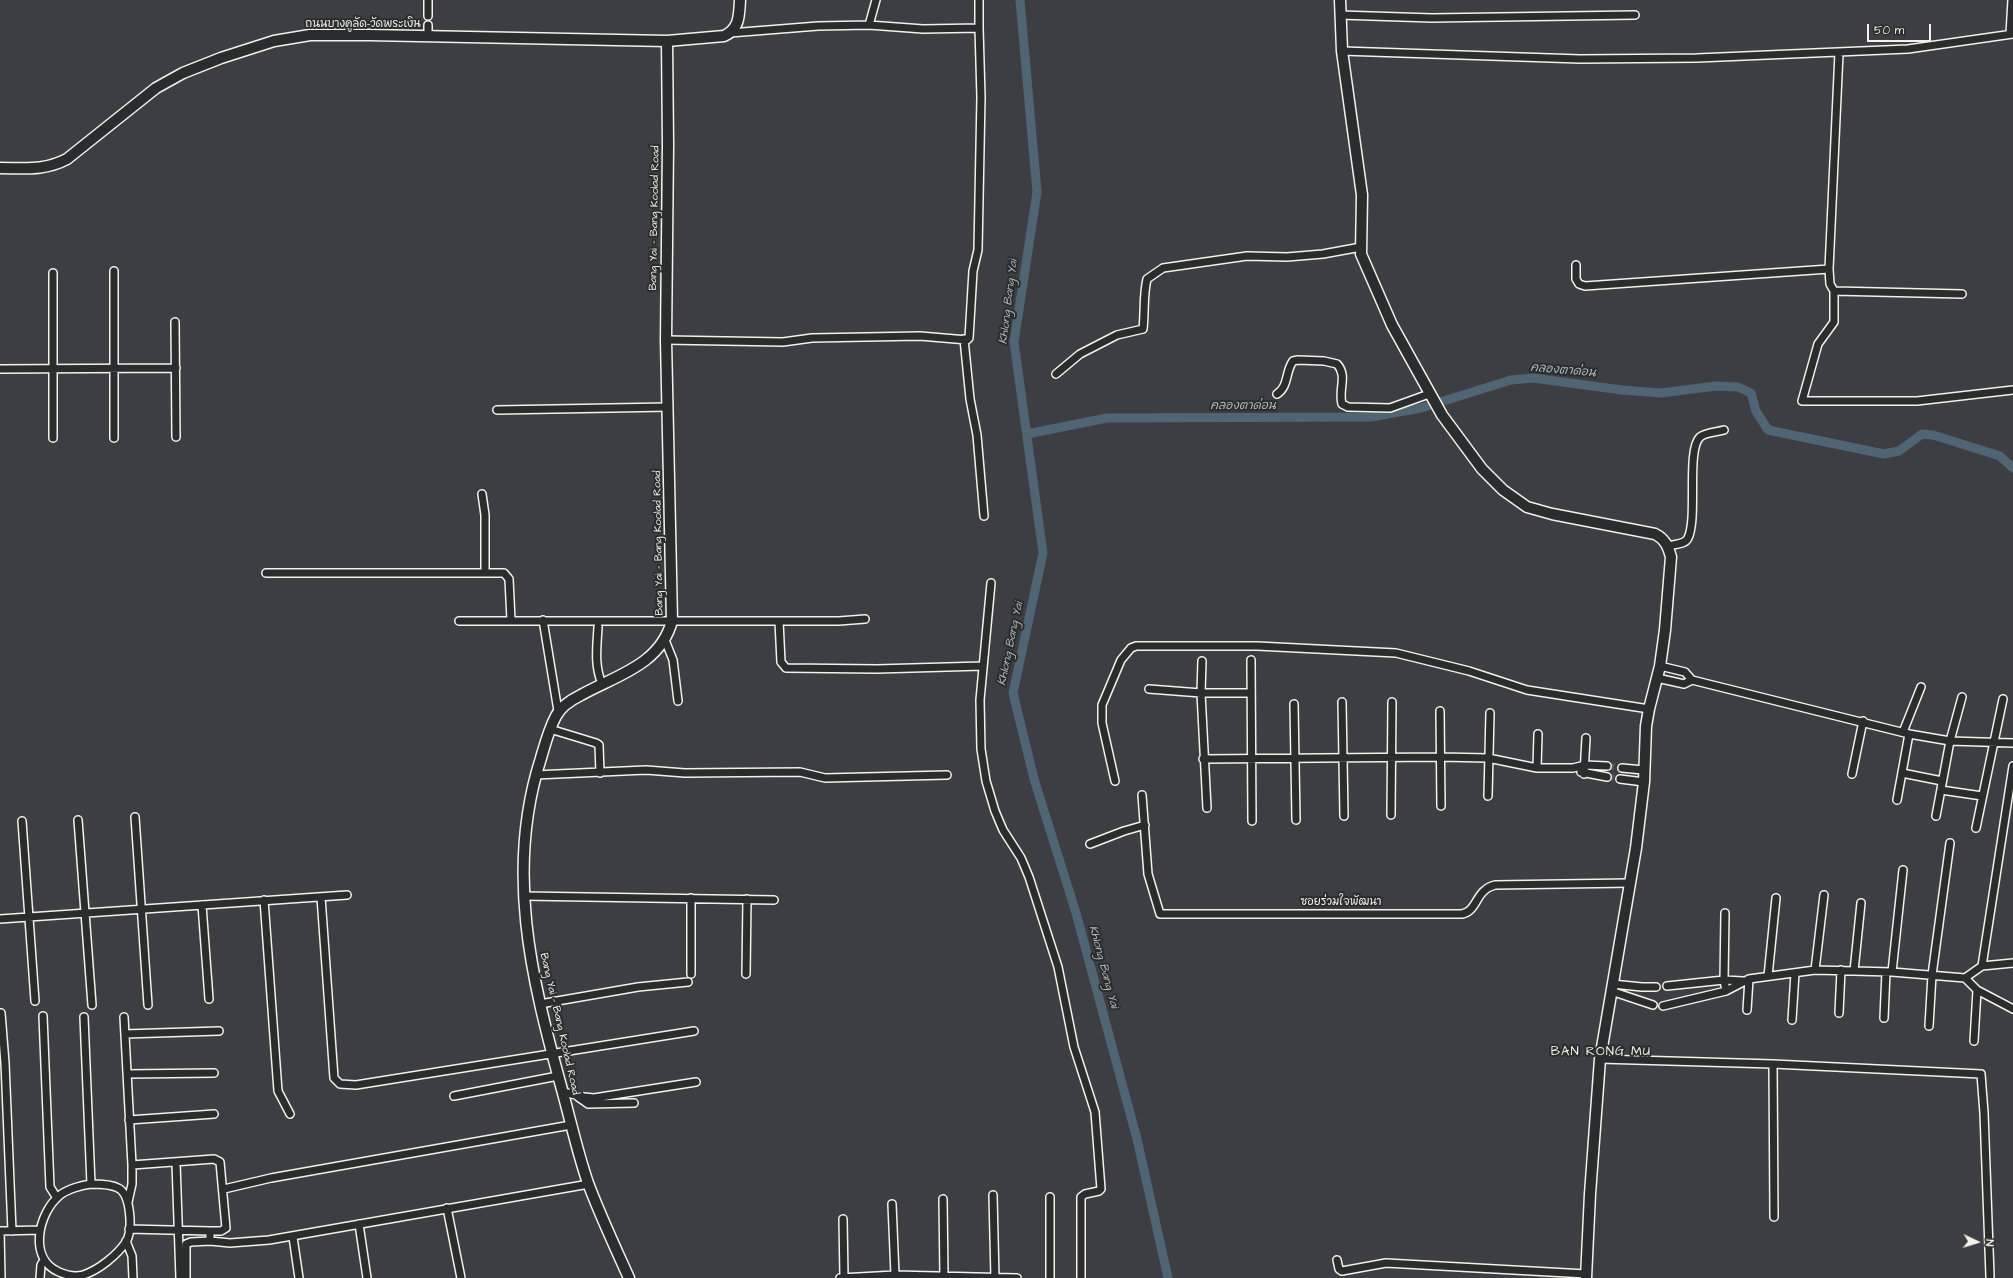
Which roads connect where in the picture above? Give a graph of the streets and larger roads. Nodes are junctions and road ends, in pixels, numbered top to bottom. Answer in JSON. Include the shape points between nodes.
{"nodes":[{"id":1,"x":428,"y":0,"type":"edge"},
{"id":2,"x":740,"y":0,"type":"edge"},
{"id":3,"x":876,"y":0,"type":"edge"},
{"id":4,"x":979,"y":0,"type":"edge"},
{"id":5,"x":1340,"y":0,"type":"edge"},
{"id":6,"x":2012,"y":0,"type":"edge"},
{"id":7,"x":1340,"y":15,"type":"junction"},
{"id":8,"x":1635,"y":15,"type":"dead end"},
{"id":9,"x":428,"y":16,"type":"dead end"},
{"id":10,"x":428,"y":25,"type":"dead end"},
{"id":11,"x":869,"y":25,"type":"junction"},
{"id":12,"x":980,"y":28,"type":"junction"},
{"id":13,"x":730,"y":33,"type":"junction"},
{"id":14,"x":2012,"y":34,"type":"edge"},
{"id":15,"x":428,"y":37,"type":"junction"},
{"id":16,"x":667,"y":41,"type":"junction"},
{"id":17,"x":1342,"y":51,"type":"junction"},
{"id":18,"x":1839,"y":53,"type":"junction"},
{"id":19,"x":0,"y":168,"type":"edge"},
{"id":20,"x":1361,"y":247,"type":"junction"},
{"id":21,"x":1576,"y":265,"type":"dead end"},
{"id":22,"x":1829,"y":269,"type":"junction"},
{"id":23,"x":114,"y":271,"type":"dead end"},
{"id":24,"x":53,"y":273,"type":"dead end"},
{"id":25,"x":1834,"y":291,"type":"junction"},
{"id":26,"x":1962,"y":294,"type":"dead end"},
{"id":27,"x":176,"y":322,"type":"dead end"},
{"id":28,"x":964,"y":339,"type":"junction"},
{"id":29,"x":666,"y":340,"type":"junction"},
{"id":30,"x":52,"y":368,"type":"junction"},
{"id":31,"x":113,"y":368,"type":"junction"},
{"id":32,"x":176,"y":368,"type":"junction"},
{"id":33,"x":0,"y":369,"type":"edge"},
{"id":34,"x":1056,"y":374,"type":"dead end"},
{"id":35,"x":2013,"y":390,"type":"edge"},
{"id":36,"x":1277,"y":394,"type":"dead end"},
{"id":37,"x":1431,"y":396,"type":"junction"},
{"id":38,"x":668,"y":407,"type":"junction"},
{"id":39,"x":497,"y":410,"type":"dead end"},
{"id":40,"x":1724,"y":430,"type":"dead end"},
{"id":41,"x":176,"y":437,"type":"dead end"},
{"id":42,"x":52,"y":438,"type":"dead end"},
{"id":43,"x":114,"y":438,"type":"dead end"},
{"id":44,"x":482,"y":494,"type":"dead end"},
{"id":45,"x":984,"y":516,"type":"dead end"},
{"id":46,"x":1668,"y":546,"type":"junction"},
{"id":47,"x":485,"y":572,"type":"junction"},
{"id":48,"x":266,"y":573,"type":"dead end"},
{"id":49,"x":991,"y":582,"type":"dead end"},
{"id":50,"x":865,"y":619,"type":"dead end"},
{"id":51,"x":459,"y":620,"type":"dead end"},
{"id":52,"x":511,"y":620,"type":"junction"},
{"id":53,"x":543,"y":620,"type":"junction"},
{"id":54,"x":672,"y":621,"type":"junction"},
{"id":55,"x":779,"y":621,"type":"junction"},
{"id":56,"x":598,"y":627,"type":"dead end"},
{"id":57,"x":665,"y":640,"type":"junction"},
{"id":58,"x":1252,"y":660,"type":"dead end"},
{"id":59,"x":1202,"y":661,"type":"dead end"},
{"id":60,"x":982,"y":666,"type":"junction"},
{"id":61,"x":1660,"y":666,"type":"junction"},
{"id":62,"x":1657,"y":678,"type":"junction"},
{"id":63,"x":1692,"y":680,"type":"junction"},
{"id":64,"x":602,"y":684,"type":"junction"},
{"id":65,"x":1921,"y":686,"type":"dead end"},
{"id":66,"x":1149,"y":689,"type":"dead end"},
{"id":67,"x":1201,"y":693,"type":"junction"},
{"id":68,"x":1252,"y":693,"type":"junction"},
{"id":69,"x":1962,"y":697,"type":"dead end"},
{"id":70,"x":2002,"y":699,"type":"dead end"},
{"id":71,"x":678,"y":701,"type":"dead end"},
{"id":72,"x":1342,"y":702,"type":"dead end"},
{"id":73,"x":1392,"y":702,"type":"dead end"},
{"id":74,"x":1294,"y":704,"type":"dead end"},
{"id":75,"x":1649,"y":708,"type":"junction"},
{"id":76,"x":558,"y":711,"type":"junction"},
{"id":77,"x":1440,"y":711,"type":"dead end"},
{"id":78,"x":1490,"y":712,"type":"dead end"},
{"id":79,"x":1863,"y":721,"type":"junction"},
{"id":80,"x":550,"y":729,"type":"junction"},
{"id":81,"x":1906,"y":733,"type":"junction"},
{"id":82,"x":1538,"y":734,"type":"dead end"},
{"id":83,"x":1586,"y":738,"type":"dead end"},
{"id":84,"x":1950,"y":741,"type":"junction"},
{"id":85,"x":1994,"y":742,"type":"junction"},
{"id":86,"x":2013,"y":744,"type":"edge"},
{"id":87,"x":1391,"y":756,"type":"junction"},
{"id":88,"x":1342,"y":757,"type":"junction"},
{"id":89,"x":1440,"y":757,"type":"junction"},
{"id":90,"x":1294,"y":758,"type":"junction"},
{"id":91,"x":1488,"y":758,"type":"junction"},
{"id":92,"x":1203,"y":759,"type":"junction"},
{"id":93,"x":1251,"y":759,"type":"junction"},
{"id":94,"x":1585,"y":765,"type":"junction"},
{"id":95,"x":1607,"y":766,"type":"tunnel mouth"},
{"id":96,"x":2013,"y":766,"type":"edge"},
{"id":97,"x":1537,"y":768,"type":"junction"},
{"id":98,"x":1573,"y":768,"type":"junction"},
{"id":99,"x":1622,"y":768,"type":"tunnel mouth"},
{"id":100,"x":1644,"y":770,"type":"junction"},
{"id":101,"x":600,"y":773,"type":"junction"},
{"id":102,"x":1902,"y":773,"type":"junction"},
{"id":103,"x":535,"y":774,"type":"junction"},
{"id":104,"x":1584,"y":774,"type":"junction"},
{"id":105,"x":1852,"y":774,"type":"dead end"},
{"id":106,"x":947,"y":775,"type":"dead end"},
{"id":107,"x":1607,"y":777,"type":"tunnel mouth"},
{"id":108,"x":1620,"y":779,"type":"tunnel mouth"},
{"id":109,"x":1115,"y":781,"type":"dead end"},
{"id":110,"x":1942,"y":781,"type":"junction"},
{"id":111,"x":1644,"y":782,"type":"junction"},
{"id":112,"x":1940,"y":790,"type":"junction"},
{"id":113,"x":1142,"y":795,"type":"dead end"},
{"id":114,"x":1488,"y":796,"type":"dead end"},
{"id":115,"x":1982,"y":796,"type":"junction"},
{"id":116,"x":1897,"y":800,"type":"dead end"},
{"id":117,"x":1440,"y":806,"type":"dead end"},
{"id":118,"x":1207,"y":808,"type":"dead end"},
{"id":119,"x":1391,"y":815,"type":"dead end"},
{"id":120,"x":1344,"y":816,"type":"dead end"},
{"id":121,"x":1936,"y":816,"type":"dead end"},
{"id":122,"x":135,"y":817,"type":"dead end"},
{"id":123,"x":78,"y":820,"type":"dead end"},
{"id":124,"x":1296,"y":820,"type":"dead end"},
{"id":125,"x":22,"y":821,"type":"dead end"},
{"id":126,"x":1252,"y":821,"type":"dead end"},
{"id":127,"x":1145,"y":825,"type":"junction"},
{"id":128,"x":1976,"y":828,"type":"dead end"},
{"id":129,"x":1950,"y":843,"type":"dead end"},
{"id":130,"x":1090,"y":844,"type":"dead end"},
{"id":131,"x":1902,"y":870,"type":"dead end"},
{"id":132,"x":1630,"y":883,"type":"junction"},
{"id":133,"x":347,"y":895,"type":"dead end"},
{"id":134,"x":1824,"y":895,"type":"dead end"},
{"id":135,"x":524,"y":896,"type":"junction"},
{"id":136,"x":321,"y":897,"type":"junction"},
{"id":137,"x":691,"y":898,"type":"junction"},
{"id":138,"x":1776,"y":898,"type":"dead end"},
{"id":139,"x":747,"y":899,"type":"junction"},
{"id":140,"x":264,"y":900,"type":"junction"},
{"id":141,"x":774,"y":900,"type":"dead end"},
{"id":142,"x":1861,"y":903,"type":"dead end"},
{"id":143,"x":202,"y":905,"type":"junction"},
{"id":144,"x":140,"y":909,"type":"junction"},
{"id":145,"x":84,"y":913,"type":"junction"},
{"id":146,"x":1725,"y":913,"type":"dead end"},
{"id":147,"x":29,"y":917,"type":"junction"},
{"id":148,"x":0,"y":920,"type":"edge"},
{"id":149,"x":2013,"y":963,"type":"edge"},
{"id":150,"x":1982,"y":966,"type":"junction"},
{"id":151,"x":1815,"y":970,"type":"junction"},
{"id":152,"x":1841,"y":970,"type":"junction"},
{"id":153,"x":1854,"y":971,"type":"junction"},
{"id":154,"x":1795,"y":972,"type":"junction"},
{"id":155,"x":1889,"y":972,"type":"junction"},
{"id":156,"x":691,"y":974,"type":"dead end"},
{"id":157,"x":746,"y":974,"type":"dead end"},
{"id":158,"x":1932,"y":975,"type":"junction"},
{"id":159,"x":1768,"y":976,"type":"junction"},
{"id":160,"x":1965,"y":978,"type":"junction"},
{"id":161,"x":1724,"y":980,"type":"junction"},
{"id":162,"x":1746,"y":980,"type":"junction"},
{"id":163,"x":688,"y":982,"type":"dead end"},
{"id":164,"x":1668,"y":986,"type":"dead end"},
{"id":165,"x":1656,"y":987,"type":"dead end"},
{"id":166,"x":1612,"y":988,"type":"junction"},
{"id":167,"x":1977,"y":990,"type":"junction"},
{"id":168,"x":1726,"y":991,"type":"junction"},
{"id":169,"x":209,"y":999,"type":"dead end"},
{"id":170,"x":35,"y":1001,"type":"dead end"},
{"id":171,"x":540,"y":1004,"type":"junction"},
{"id":172,"x":92,"y":1005,"type":"dead end"},
{"id":173,"x":1654,"y":1005,"type":"dead end"},
{"id":174,"x":148,"y":1006,"type":"dead end"},
{"id":175,"x":1663,"y":1006,"type":"dead end"},
{"id":176,"x":2013,"y":1009,"type":"edge"},
{"id":177,"x":1747,"y":1010,"type":"dead end"},
{"id":178,"x":1,"y":1013,"type":"dead end"},
{"id":179,"x":1839,"y":1013,"type":"dead end"},
{"id":180,"x":43,"y":1016,"type":"dead end"},
{"id":181,"x":84,"y":1017,"type":"dead end"},
{"id":182,"x":124,"y":1017,"type":"dead end"},
{"id":183,"x":1884,"y":1018,"type":"dead end"},
{"id":184,"x":1792,"y":1020,"type":"dead end"},
{"id":185,"x":1929,"y":1026,"type":"dead end"},
{"id":186,"x":219,"y":1031,"type":"dead end"},
{"id":187,"x":694,"y":1031,"type":"dead end"},
{"id":188,"x":125,"y":1034,"type":"junction"},
{"id":189,"x":1974,"y":1041,"type":"dead end"},
{"id":190,"x":552,"y":1053,"type":"junction"},
{"id":191,"x":1600,"y":1059,"type":"junction"},
{"id":192,"x":1773,"y":1064,"type":"junction"},
{"id":193,"x":214,"y":1073,"type":"dead end"},
{"id":194,"x":127,"y":1074,"type":"junction"},
{"id":195,"x":558,"y":1076,"type":"junction"},
{"id":196,"x":696,"y":1082,"type":"dead end"},
{"id":197,"x":563,"y":1092,"type":"junction"},
{"id":198,"x":454,"y":1096,"type":"dead end"},
{"id":199,"x":576,"y":1096,"type":"junction"},
{"id":200,"x":634,"y":1102,"type":"dead end"},
{"id":201,"x":214,"y":1114,"type":"dead end"},
{"id":202,"x":290,"y":1114,"type":"dead end"},
{"id":203,"x":129,"y":1120,"type":"junction"},
{"id":204,"x":571,"y":1125,"type":"junction"},
{"id":205,"x":176,"y":1163,"type":"junction"},
{"id":206,"x":132,"y":1166,"type":"junction"},
{"id":207,"x":91,"y":1184,"type":"junction"},
{"id":208,"x":588,"y":1184,"type":"junction"},
{"id":209,"x":224,"y":1189,"type":"junction"},
{"id":210,"x":993,"y":1195,"type":"dead end"},
{"id":211,"x":1050,"y":1197,"type":"dead end"},
{"id":212,"x":57,"y":1198,"type":"junction"},
{"id":213,"x":943,"y":1199,"type":"dead end"},
{"id":214,"x":128,"y":1202,"type":"junction"},
{"id":215,"x":892,"y":1204,"type":"dead end"},
{"id":216,"x":447,"y":1208,"type":"junction"},
{"id":217,"x":1774,"y":1216,"type":"dead end"},
{"id":218,"x":843,"y":1219,"type":"dead end"},
{"id":219,"x":359,"y":1224,"type":"junction"},
{"id":220,"x":129,"y":1229,"type":"junction"},
{"id":221,"x":39,"y":1230,"type":"junction"},
{"id":222,"x":178,"y":1230,"type":"junction"},
{"id":223,"x":0,"y":1231,"type":"edge"},
{"id":224,"x":12,"y":1231,"type":"junction"},
{"id":225,"x":210,"y":1232,"type":"junction"},
{"id":226,"x":293,"y":1237,"type":"junction"},
{"id":227,"x":126,"y":1241,"type":"junction"},
{"id":228,"x":210,"y":1241,"type":"junction"},
{"id":229,"x":44,"y":1260,"type":"junction"},
{"id":230,"x":1337,"y":1260,"type":"dead end"},
{"id":231,"x":895,"y":1275,"type":"junction"},
{"id":232,"x":1586,"y":1276,"type":"edge"},
{"id":233,"x":1990,"y":1276,"type":"dead end"},
{"id":234,"x":82,"y":1277,"type":"edge"},
{"id":235,"x":944,"y":1277,"type":"junction"},
{"id":236,"x":1,"y":1278,"type":"edge"},
{"id":237,"x":40,"y":1278,"type":"edge"},
{"id":238,"x":133,"y":1278,"type":"edge"},
{"id":239,"x":180,"y":1278,"type":"edge"},
{"id":240,"x":186,"y":1278,"type":"edge"},
{"id":241,"x":299,"y":1278,"type":"edge"},
{"id":242,"x":367,"y":1278,"type":"edge"},
{"id":243,"x":461,"y":1278,"type":"edge"},
{"id":244,"x":629,"y":1278,"type":"edge"},
{"id":245,"x":840,"y":1278,"type":"edge"},
{"id":246,"x":844,"y":1278,"type":"edge"},
{"id":247,"x":995,"y":1278,"type":"edge"},
{"id":248,"x":1016,"y":1278,"type":"edge"},
{"id":249,"x":1050,"y":1278,"type":"edge"},
{"id":250,"x":1081,"y":1278,"type":"edge"}],
"edges":[{"from":1,"to":9,"type":"street"},
{"from":2,"to":13,"type":"street","via":[[738,21]]},
{"from":3,"to":11,"type":"street"},
{"from":4,"to":12,"type":"street"},
{"from":5,"to":7,"type":"street"},
{"from":6,"to":14,"type":"street"},
{"from":7,"to":8,"type":"street","via":[[1432,18]]},
{"from":7,"to":17,"type":"street"},
{"from":10,"to":15,"type":"street"},
{"from":11,"to":12,"type":"street","via":[[923,29]]},
{"from":11,"to":13,"type":"street"},
{"from":12,"to":28,"type":"street","via":[[978,250],[973,271],[969,338]]},
{"from":13,"to":16,"type":"street","via":[[724,36]]},
{"from":14,"to":18,"type":"street","via":[[1923,48]]},
{"from":15,"to":16,"type":"street","name":"ถนนบางคูลัด-วัดพระเงิน"},
{"from":15,"to":19,"type":"street","name":"ถนนบางคูลัด-วัดพระเงิน","via":[[310,35],[249,48],[183,73],[156,88],[58,164],[39,168]]},
{"from":16,"to":29,"type":"street","name":"Bang Yai - Bang Koolad Road"},
{"from":17,"to":18,"type":"street","via":[[1580,59]]},
{"from":17,"to":20,"type":"street","via":[[1362,195]]},
{"from":18,"to":22,"type":"street"},
{"from":20,"to":34,"type":"street","via":[[1287,257],[1247,256],[1162,268],[1147,279],[1143,329],[1117,335],[1080,354]]},
{"from":20,"to":37,"type":"street","via":[[1364,263],[1392,325]]},
{"from":21,"to":22,"type":"street","via":[[1576,279],[1579,284],[1585,286]]},
{"from":22,"to":25,"type":"street","via":[[1830,284]]},
{"from":23,"to":31,"type":"street"},
{"from":24,"to":30,"type":"street"},
{"from":25,"to":26,"type":"street"},
{"from":25,"to":35,"type":"street","via":[[1834,322],[1818,344],[1802,401],[1917,401]]},
{"from":27,"to":32,"type":"street"},
{"from":28,"to":29,"type":"street","via":[[920,336],[812,338],[783,342]]},
{"from":28,"to":45,"type":"street","via":[[977,435]]},
{"from":29,"to":38,"type":"street","name":"Bang Yai - Bang Koolad Road"},
{"from":30,"to":31,"type":"street"},
{"from":30,"to":33,"type":"street"},
{"from":30,"to":42,"type":"street"},
{"from":31,"to":32,"type":"street"},
{"from":31,"to":43,"type":"street"},
{"from":32,"to":41,"type":"street"},
{"from":36,"to":37,"type":"street","via":[[1284,387],[1290,365],[1298,360],[1337,364],[1343,375],[1342,404],[1348,408],[1390,408]]},
{"from":37,"to":46,"type":"street","via":[[1482,469],[1527,507],[1655,534],[1663,538]]},
{"from":38,"to":39,"type":"street"},
{"from":38,"to":54,"type":"street","name":"Bang Yai - Bang Koolad Road"},
{"from":40,"to":46,"type":"street","via":[[1700,438],[1695,452],[1688,539],[1683,543]]},
{"from":44,"to":47,"type":"street","via":[[485,515]]},
{"from":46,"to":61,"type":"street","via":[[1671,557],[1668,613]]},
{"from":47,"to":48,"type":"street"},
{"from":47,"to":52,"type":"street","via":[[507,575]]},
{"from":49,"to":60,"type":"street"},
{"from":50,"to":55,"type":"street"},
{"from":51,"to":52,"type":"street"},
{"from":52,"to":53,"type":"street"},
{"from":53,"to":54,"type":"street"},
{"from":53,"to":76,"type":"street"},
{"from":54,"to":55,"type":"street"},
{"from":54,"to":57,"type":"street","name":"Bang Yai - Bang Koolad Road"},
{"from":55,"to":60,"type":"street","via":[[781,662],[786,668]]},
{"from":56,"to":64,"type":"street","via":[[596,663]]},
{"from":57,"to":64,"type":"street","name":"Bang Yai - Bang Koolad Road","via":[[646,661]]},
{"from":57,"to":71,"type":"street","via":[[673,660]]},
{"from":58,"to":68,"type":"street"},
{"from":59,"to":67,"type":"street"},
{"from":60,"to":250,"type":"street","via":[[981,749],[986,781],[1003,830],[1021,858],[1029,877],[1058,968],[1074,1047],[1095,1112],[1101,1189],[1081,1197]]},
{"from":61,"to":62,"type":"street"},
{"from":61,"to":63,"type":"street","via":[[1685,672]]},
{"from":62,"to":63,"type":"street","via":[[1684,684]]},
{"from":62,"to":75,"type":"street"},
{"from":63,"to":79,"type":"street"},
{"from":64,"to":76,"type":"street","name":"Bang Yai - Bang Koolad Road","via":[[570,701]]},
{"from":65,"to":81,"type":"street"},
{"from":66,"to":67,"type":"street"},
{"from":67,"to":68,"type":"street"},
{"from":67,"to":92,"type":"street"},
{"from":68,"to":93,"type":"street"},
{"from":69,"to":84,"type":"street"},
{"from":70,"to":85,"type":"street"},
{"from":72,"to":88,"type":"street"},
{"from":73,"to":87,"type":"street"},
{"from":74,"to":90,"type":"street"},
{"from":75,"to":100,"type":"street"},
{"from":75,"to":109,"type":"street","via":[[1527,690],[1469,671],[1396,653],[1257,646],[1136,646],[1121,660],[1102,705],[1102,723]]},
{"from":76,"to":80,"type":"street","name":"Bang Yai - Bang Koolad Road"},
{"from":77,"to":89,"type":"street"},
{"from":78,"to":91,"type":"street"},
{"from":79,"to":81,"type":"street"},
{"from":79,"to":105,"type":"street"},
{"from":80,"to":101,"type":"street","via":[[599,745]]},
{"from":80,"to":103,"type":"street","name":"Bang Yai - Bang Koolad Road"},
{"from":81,"to":84,"type":"street"},
{"from":81,"to":102,"type":"street"},
{"from":82,"to":97,"type":"street"},
{"from":83,"to":94,"type":"street"},
{"from":84,"to":85,"type":"street"},
{"from":84,"to":110,"type":"street"},
{"from":85,"to":86,"type":"street"},
{"from":85,"to":115,"type":"street"},
{"from":87,"to":88,"type":"street"},
{"from":87,"to":89,"type":"street"},
{"from":87,"to":119,"type":"street"},
{"from":88,"to":90,"type":"street"},
{"from":88,"to":120,"type":"street"},
{"from":89,"to":91,"type":"street"},
{"from":89,"to":117,"type":"street"},
{"from":90,"to":93,"type":"street"},
{"from":90,"to":124,"type":"street"},
{"from":91,"to":97,"type":"street"},
{"from":91,"to":114,"type":"street"},
{"from":92,"to":93,"type":"street"},
{"from":92,"to":118,"type":"street"},
{"from":93,"to":126,"type":"street"},
{"from":94,"to":95,"type":"street"},
{"from":94,"to":98,"type":"street"},
{"from":94,"to":104,"type":"street"},
{"from":96,"to":150,"type":"street"},
{"from":97,"to":98,"type":"street"},
{"from":98,"to":104,"type":"street"},
{"from":99,"to":100,"type":"street"},
{"from":100,"to":111,"type":"street"},
{"from":101,"to":103,"type":"street"},
{"from":101,"to":106,"type":"street","via":[[646,770],[685,773],[800,772],[825,778]]},
{"from":102,"to":110,"type":"street"},
{"from":102,"to":116,"type":"street"},
{"from":103,"to":135,"type":"street","name":"Bang Yai - Bang Koolad Road","via":[[525,819]]},
{"from":104,"to":107,"type":"street"},
{"from":108,"to":111,"type":"street"},
{"from":110,"to":112,"type":"street"},
{"from":111,"to":132,"type":"street"},
{"from":112,"to":115,"type":"street"},
{"from":112,"to":121,"type":"street"},
{"from":113,"to":127,"type":"street","name":"ซอยร่วมใจพัฒนา"},
{"from":115,"to":128,"type":"street"},
{"from":122,"to":144,"type":"street"},
{"from":123,"to":145,"type":"street"},
{"from":125,"to":147,"type":"street"},
{"from":127,"to":130,"type":"street"},
{"from":127,"to":132,"type":"street","name":"ซอยร่วมใจพัฒนา","via":[[1148,874],[1160,914],[1462,914],[1469,911],[1483,890],[1495,885]]},
{"from":129,"to":158,"type":"street"},
{"from":131,"to":155,"type":"street"},
{"from":132,"to":166,"type":"street"},
{"from":133,"to":136,"type":"street"},
{"from":134,"to":151,"type":"street"},
{"from":135,"to":137,"type":"street"},
{"from":135,"to":171,"type":"street","name":"Bang Yai - Bang Koolad Road","via":[[529,953]]},
{"from":136,"to":140,"type":"street"},
{"from":136,"to":190,"type":"street","via":[[336,1081],[356,1085]]},
{"from":137,"to":139,"type":"street"},
{"from":137,"to":156,"type":"street"},
{"from":138,"to":159,"type":"street"},
{"from":139,"to":141,"type":"street"},
{"from":139,"to":157,"type":"street"},
{"from":140,"to":143,"type":"street"},
{"from":140,"to":202,"type":"street","via":[[277,1084]]},
{"from":142,"to":153,"type":"street"},
{"from":143,"to":144,"type":"street"},
{"from":143,"to":169,"type":"street"},
{"from":144,"to":145,"type":"street"},
{"from":144,"to":174,"type":"street"},
{"from":145,"to":147,"type":"street"},
{"from":145,"to":172,"type":"street"},
{"from":146,"to":161,"type":"street"},
{"from":147,"to":148,"type":"street"},
{"from":147,"to":170,"type":"street"},
{"from":149,"to":150,"type":"street"},
{"from":150,"to":160,"type":"street"},
{"from":151,"to":152,"type":"street"},
{"from":151,"to":154,"type":"street"},
{"from":152,"to":153,"type":"street"},
{"from":152,"to":179,"type":"street"},
{"from":153,"to":155,"type":"street"},
{"from":154,"to":159,"type":"street"},
{"from":154,"to":184,"type":"street"},
{"from":155,"to":158,"type":"street"},
{"from":155,"to":183,"type":"street"},
{"from":158,"to":160,"type":"street"},
{"from":158,"to":185,"type":"street"},
{"from":159,"to":162,"type":"street"},
{"from":160,"to":167,"type":"street"},
{"from":161,"to":162,"type":"street"},
{"from":161,"to":164,"type":"street"},
{"from":161,"to":168,"type":"street"},
{"from":162,"to":168,"type":"street"},
{"from":162,"to":177,"type":"street"},
{"from":163,"to":171,"type":"street","via":[[638,987]]},
{"from":165,"to":166,"type":"street"},
{"from":166,"to":173,"type":"street"},
{"from":166,"to":191,"type":"street"},
{"from":167,"to":176,"type":"street"},
{"from":167,"to":189,"type":"street"},
{"from":168,"to":175,"type":"street"},
{"from":171,"to":190,"type":"street","name":"Bang Yai - Bang Koolad Road"},
{"from":178,"to":224,"type":"street"},
{"from":180,"to":212,"type":"street","via":[[50,1187]]},
{"from":181,"to":207,"type":"street"},
{"from":182,"to":188,"type":"street"},
{"from":186,"to":188,"type":"street"},
{"from":187,"to":190,"type":"street"},
{"from":188,"to":194,"type":"street"},
{"from":190,"to":195,"type":"street","name":"Bang Yai - Bang Koolad Road"},
{"from":191,"to":192,"type":"street"},
{"from":191,"to":232,"type":"street"},
{"from":192,"to":217,"type":"street"},
{"from":192,"to":233,"type":"street","via":[[1981,1074]]},
{"from":193,"to":194,"type":"street"},
{"from":194,"to":203,"type":"street"},
{"from":195,"to":197,"type":"street","name":"Bang Yai - Bang Koolad Road"},
{"from":195,"to":198,"type":"street"},
{"from":196,"to":199,"type":"street","via":[[594,1098]]},
{"from":197,"to":199,"type":"street"},
{"from":197,"to":204,"type":"street","name":"Bang Yai - Bang Koolad Road"},
{"from":199,"to":200,"type":"street","via":[[588,1104]]},
{"from":201,"to":203,"type":"street"},
{"from":203,"to":206,"type":"street"},
{"from":204,"to":208,"type":"street","name":"Bang Yai - Bang Koolad Road"},
{"from":204,"to":209,"type":"street","via":[[271,1178]]},
{"from":205,"to":206,"type":"street"},
{"from":205,"to":209,"type":"street","via":[[218,1160],[222,1164]]},
{"from":205,"to":222,"type":"street"},
{"from":206,"to":214,"type":"street"},
{"from":207,"to":212,"type":"street"},
{"from":207,"to":214,"type":"street","via":[[117,1187],[124,1192]]},
{"from":208,"to":216,"type":"street"},
{"from":208,"to":244,"type":"street","name":"Bang Yai - Bang Koolad Road"},
{"from":209,"to":225,"type":"street","via":[[226,1228]]},
{"from":210,"to":247,"type":"street"},
{"from":211,"to":249,"type":"street"},
{"from":212,"to":221,"type":"street","via":[[50,1206]]},
{"from":213,"to":235,"type":"street"},
{"from":214,"to":220,"type":"street"},
{"from":215,"to":231,"type":"street"},
{"from":216,"to":219,"type":"street"},
{"from":216,"to":243,"type":"street"},
{"from":218,"to":246,"type":"street"},
{"from":219,"to":226,"type":"street"},
{"from":219,"to":242,"type":"street"},
{"from":220,"to":222,"type":"street"},
{"from":220,"to":227,"type":"street"},
{"from":221,"to":224,"type":"street"},
{"from":221,"to":229,"type":"street"},
{"from":222,"to":225,"type":"street"},
{"from":222,"to":239,"type":"street"},
{"from":223,"to":224,"type":"street"},
{"from":223,"to":236,"type":"street"},
{"from":225,"to":228,"type":"street"},
{"from":226,"to":228,"type":"street","via":[[230,1243]]},
{"from":226,"to":241,"type":"street"},
{"from":227,"to":234,"type":"street","via":[[108,1261]]},
{"from":227,"to":238,"type":"street","via":[[132,1256]]},
{"from":228,"to":240,"type":"street","via":[[186,1244]]},
{"from":229,"to":234,"type":"street","via":[[53,1270]]},
{"from":229,"to":237,"type":"street"},
{"from":230,"to":232,"type":"street","via":[[1342,1271],[1386,1263]]},
{"from":231,"to":235,"type":"street"},
{"from":231,"to":246,"type":"street"},
{"from":235,"to":247,"type":"street"},
{"from":245,"to":246,"type":"street"},
{"from":247,"to":248,"type":"street"}]}
